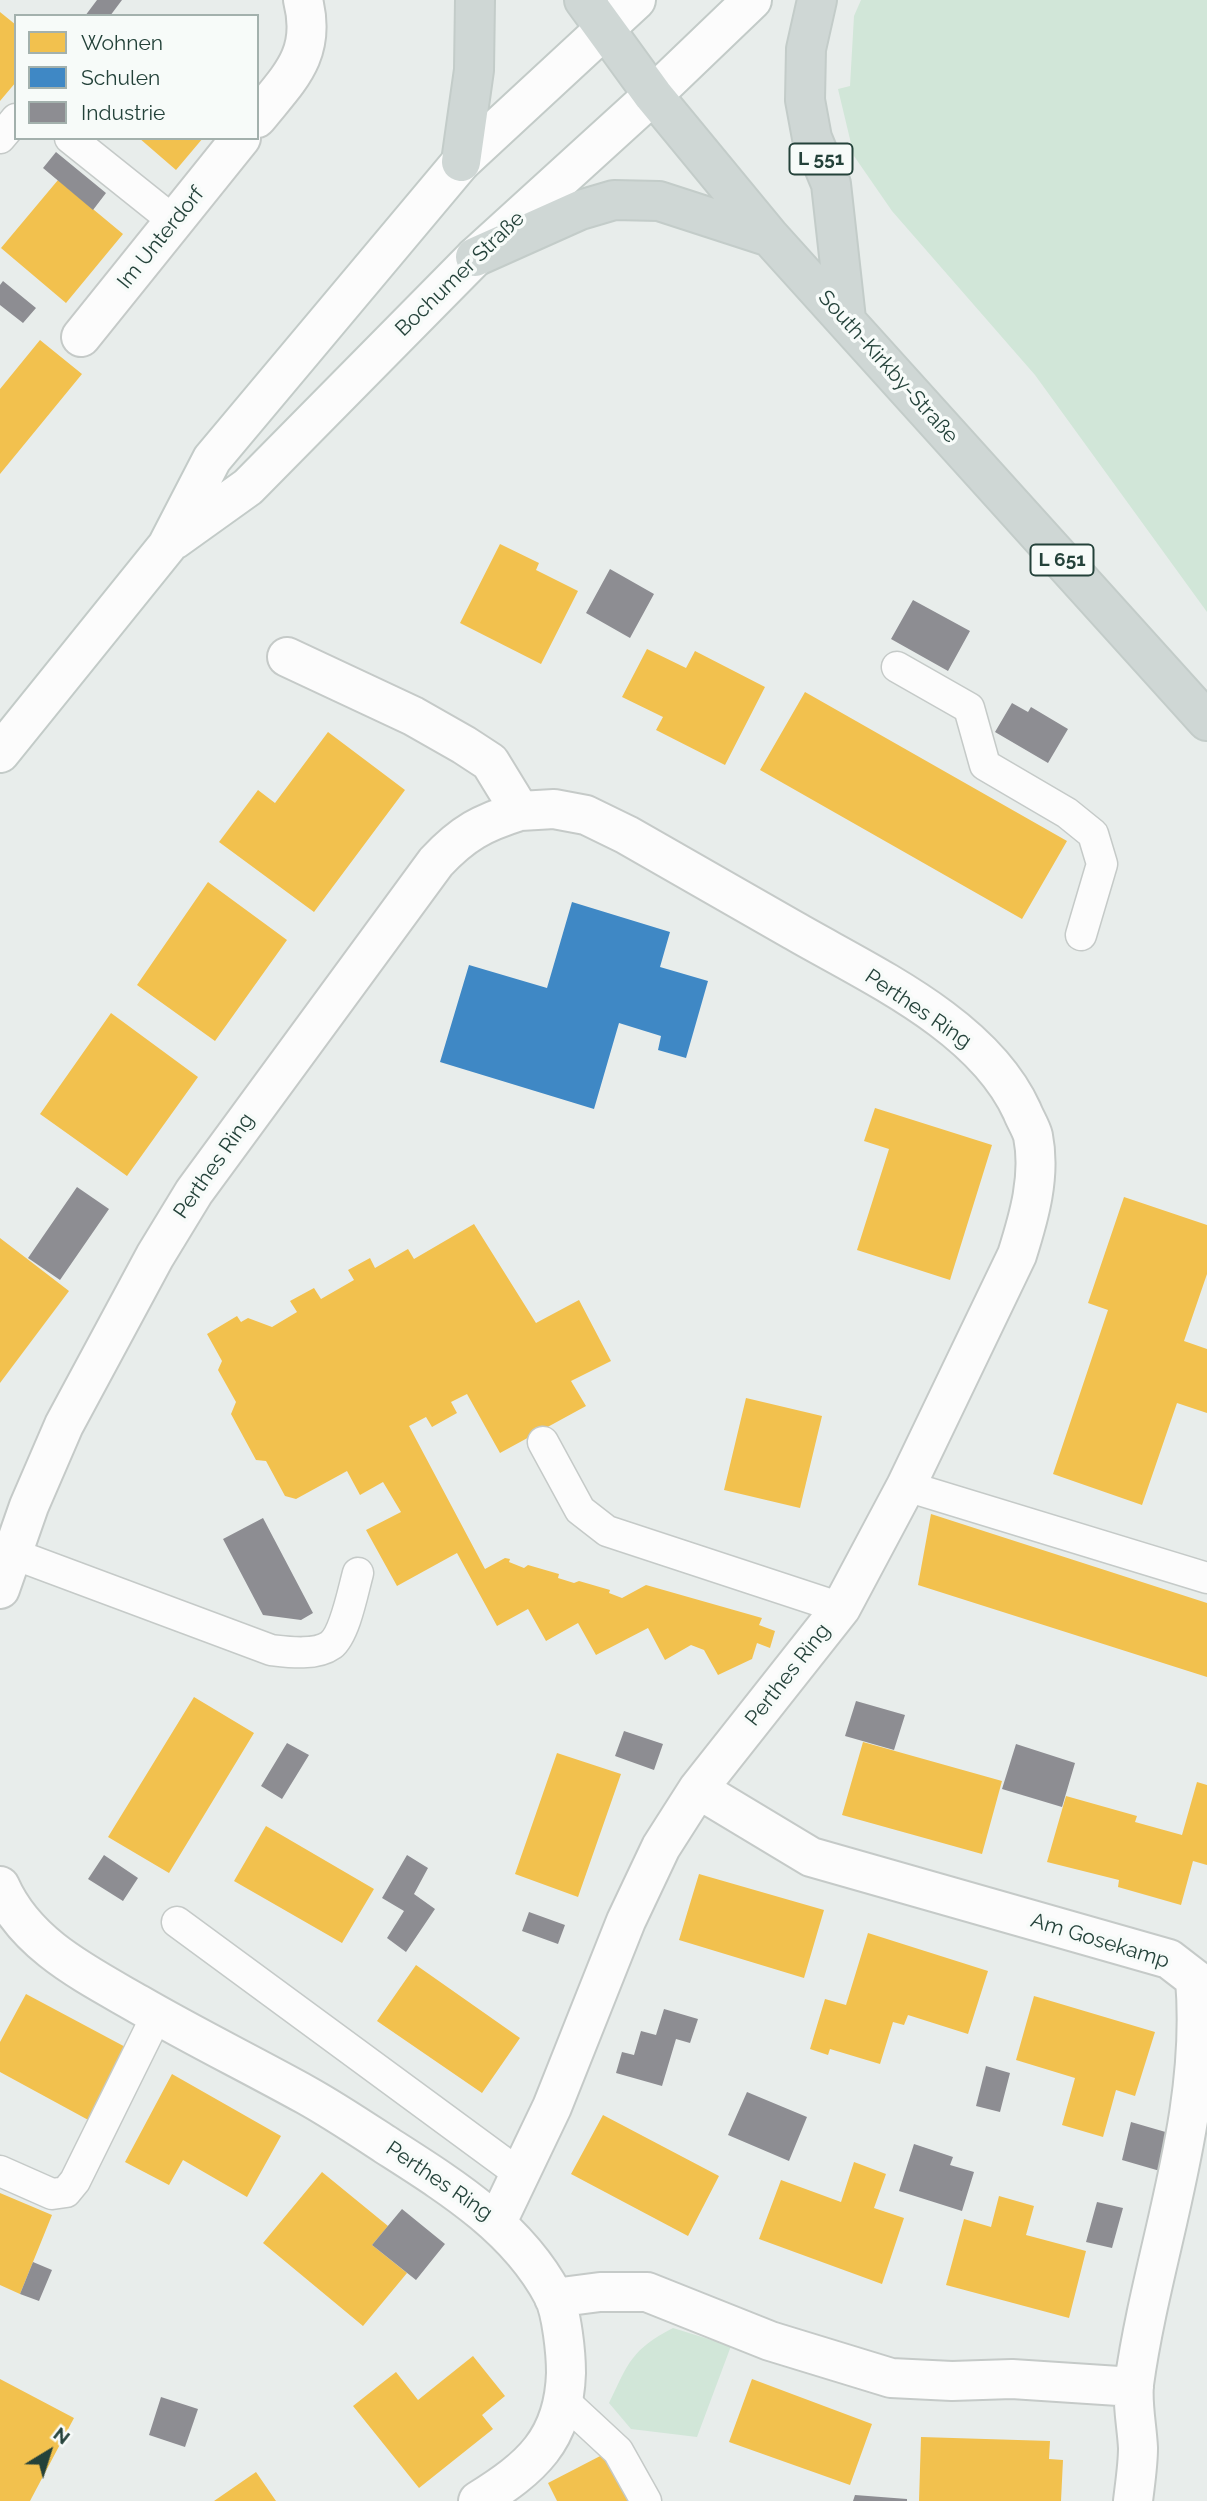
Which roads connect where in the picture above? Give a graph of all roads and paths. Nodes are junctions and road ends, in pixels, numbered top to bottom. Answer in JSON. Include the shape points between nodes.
{"nodes":[{"id":1,"x":303,"y":0,"type":"edge"},
{"id":2,"x":475,"y":0,"type":"edge"},
{"id":3,"x":636,"y":0,"type":"edge"},
{"id":4,"x":752,"y":0,"type":"edge"},
{"id":5,"x":817,"y":0,"type":"edge"},
{"id":6,"x":594,"y":14,"type":"edge"},
{"id":7,"x":653,"y":94,"type":"junction"},
{"id":8,"x":259,"y":115,"type":"edge"},
{"id":9,"x":14,"y":121,"type":"edge"},
{"id":10,"x":0,"y":138,"type":"edge"},
{"id":11,"x":72,"y":140,"type":"edge"},
{"id":12,"x":239,"y":140,"type":"edge"},
{"id":13,"x":461,"y":162,"type":"junction"},
{"id":14,"x":175,"y":222,"type":"junction"},
{"id":15,"x":770,"y":237,"type":"junction"},
{"id":16,"x":475,"y":257,"type":"junction"},
{"id":17,"x":846,"y":319,"type":"junction"},
{"id":18,"x":81,"y":337,"type":"dead end"},
{"id":19,"x":167,"y":545,"type":"junction"},
{"id":20,"x":287,"y":657,"type":"dead end"},
{"id":21,"x":897,"y":667,"type":"dead end"},
{"id":22,"x":1207,"y":721,"type":"edge"},
{"id":23,"x":0,"y":753,"type":"edge"},
{"id":24,"x":520,"y":811,"type":"junction"},
{"id":25,"x":1081,"y":935,"type":"dead end"},
{"id":26,"x":543,"y":1442,"type":"dead end"},
{"id":27,"x":906,"y":1486,"type":"junction"},
{"id":28,"x":11,"y":1553,"type":"junction"},
{"id":29,"x":358,"y":1573,"type":"dead end"},
{"id":30,"x":1207,"y":1578,"type":"edge"},
{"id":31,"x":0,"y":1589,"type":"edge"},
{"id":32,"x":841,"y":1608,"type":"junction"},
{"id":33,"x":698,"y":1789,"type":"junction"},
{"id":34,"x":2,"y":1895,"type":"edge"},
{"id":35,"x":177,"y":1922,"type":"dead end"},
{"id":36,"x":158,"y":2015,"type":"junction"},
{"id":37,"x":1201,"y":2083,"type":"edge"},
{"id":38,"x":0,"y":2171,"type":"edge"},
{"id":39,"x":521,"y":2175,"type":"junction"},
{"id":40,"x":497,"y":2222,"type":"junction"},
{"id":41,"x":554,"y":2298,"type":"junction"},
{"id":42,"x":1134,"y":2387,"type":"junction"},
{"id":43,"x":563,"y":2400,"type":"junction"},
{"id":44,"x":478,"y":2501,"type":"edge"},
{"id":45,"x":646,"y":2501,"type":"edge"},
{"id":46,"x":1133,"y":2501,"type":"edge"}],
"edges":[{"from":1,"to":8,"type":"street","via":[[308,28],[304,54]]},
{"from":2,"to":13,"type":"main road","via":[[474,69]]},
{"from":3,"to":6,"type":"street","name":"Bochumer Straße"},
{"from":4,"to":7,"type":"street","name":"Bochumer Straße"},
{"from":5,"to":17,"type":"main road","number":"L 551","via":[[806,49],[805,100],[812,138],[831,184]]},
{"from":6,"to":7,"type":"main road","name":"South-Kirkby-Straße","number":"L 651"},
{"from":6,"to":13,"type":"street","name":"Bochumer Straße"},
{"from":7,"to":15,"type":"main road","name":"South-Kirkby-Straße","number":"L 651"},
{"from":7,"to":16,"type":"street","name":"Bochumer Straße"},
{"from":9,"to":10,"type":"lane"},
{"from":11,"to":14,"type":"lane"},
{"from":12,"to":14,"type":"street","name":"Im Unterdorf"},
{"from":13,"to":19,"type":"street","name":"Bochumer Straße","via":[[212,459]]},
{"from":14,"to":18,"type":"street","name":"Im Unterdorf"},
{"from":15,"to":16,"type":"main road","via":[[659,201],[614,200],[580,209]]},
{"from":15,"to":17,"type":"main road","name":"South-Kirkby-Straße","number":"L 651"},
{"from":16,"to":19,"type":"street","name":"Bochumer Straße","via":[[248,487]]},
{"from":17,"to":22,"type":"main road","name":"South-Kirkby-Straße","number":"L 651"},
{"from":19,"to":23,"type":"street","name":"Bochumer Straße"},
{"from":20,"to":24,"type":"street","via":[[413,716],[490,762]]},
{"from":21,"to":25,"type":"lane","via":[[969,708],[985,765],[1067,813],[1093,834],[1102,864]]},
{"from":24,"to":27,"type":"street","name":"Perthes Ring","via":[[554,809],[586,815],[891,987],[946,1023],[985,1056],[1015,1097],[1032,1135],[1035,1182],[1029,1218],[1011,1268]]},
{"from":24,"to":28,"type":"street","name":"Perthes Ring","via":[[468,832],[436,862],[194,1192],[128,1303],[64,1425]]},
{"from":26,"to":32,"type":"lane","via":[[580,1510],[607,1531]]},
{"from":27,"to":30,"type":"lane"},
{"from":27,"to":32,"type":"street","name":"Perthes Ring"},
{"from":28,"to":29,"type":"lane","via":[[271,1650],[303,1653],[330,1646],[340,1633]]},
{"from":28,"to":31,"type":"street","name":"Perthes Ring"},
{"from":32,"to":33,"type":"street","name":"Perthes Ring"},
{"from":33,"to":37,"type":"street","name":"Am Gosekamp","via":[[811,1857],[1169,1959],[1195,1979]]},
{"from":33,"to":39,"type":"street","name":"Perthes Ring","via":[[661,1847],[626,1921]]},
{"from":34,"to":36,"type":"street","name":"Perthes Ring","via":[[40,1942]]},
{"from":35,"to":39,"type":"lane"},
{"from":36,"to":38,"type":"lane","via":[[66,2192],[52,2194]]},
{"from":36,"to":40,"type":"street","name":"Perthes Ring","via":[[309,2096]]},
{"from":37,"to":42,"type":"street","name":"Am Gosekamp"},
{"from":39,"to":40,"type":"street","name":"Perthes Ring"},
{"from":40,"to":41,"type":"street","via":[[525,2252]]},
{"from":41,"to":42,"type":"street","via":[[648,2292],[770,2341],[891,2378]]},
{"from":41,"to":43,"type":"street","via":[[565,2349]]},
{"from":42,"to":46,"type":"street","name":"Am Gosekamp","via":[[1138,2452]]},
{"from":43,"to":44,"type":"street","via":[[544,2448]]},
{"from":43,"to":45,"type":"lane","via":[[618,2451]]}]}
